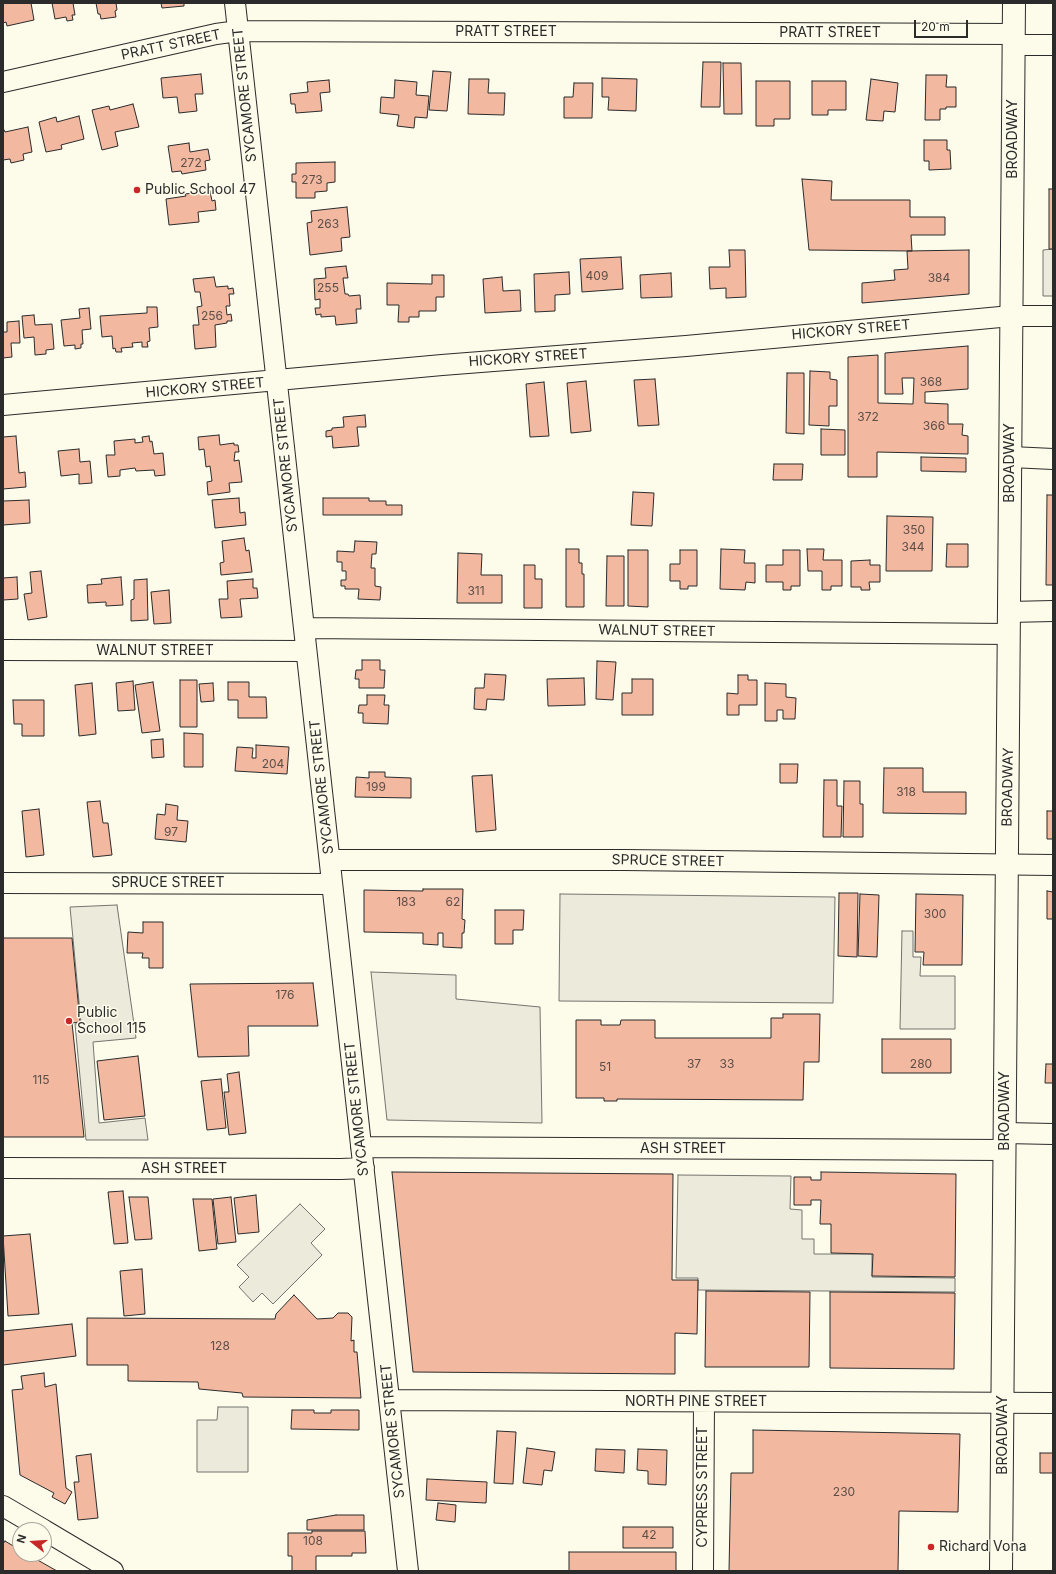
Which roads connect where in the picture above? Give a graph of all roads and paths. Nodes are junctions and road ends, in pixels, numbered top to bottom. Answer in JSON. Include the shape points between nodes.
{"nodes":[{"id":1,"x":235,"y":3,"type":"edge"},
{"id":2,"x":1014,"y":3,"type":"edge"},
{"id":3,"x":238,"y":32,"type":"junction"},
{"id":4,"x":1014,"y":39,"type":"junction"},
{"id":5,"x":1053,"y":45,"type":"edge"},
{"id":6,"x":3,"y":82,"type":"edge"},
{"id":7,"x":1011,"y":316,"type":"junction"},
{"id":8,"x":1053,"y":316,"type":"edge"},
{"id":9,"x":277,"y":381,"type":"junction"},
{"id":10,"x":3,"y":405,"type":"edge"},
{"id":11,"x":1011,"y":457,"type":"junction"},
{"id":12,"x":1053,"y":458,"type":"edge"},
{"id":13,"x":1053,"y":611,"type":"edge"},
{"id":14,"x":1010,"y":612,"type":"junction"},
{"id":15,"x":304,"y":628,"type":"junction"},
{"id":16,"x":1009,"y":634,"type":"junction"},
{"id":17,"x":3,"y":650,"type":"edge"},
{"id":18,"x":306,"y":651,"type":"junction"},
{"id":19,"x":330,"y":860,"type":"junction"},
{"id":20,"x":1006,"y":864,"type":"junction"},
{"id":21,"x":1053,"y":865,"type":"edge"},
{"id":22,"x":3,"y":883,"type":"edge"},
{"id":23,"x":332,"y":884,"type":"junction"},
{"id":24,"x":1053,"y":1134,"type":"edge"},
{"id":25,"x":1005,"y":1142,"type":"junction"},
{"id":26,"x":361,"y":1147,"type":"junction"},
{"id":27,"x":3,"y":1168,"type":"edge"},
{"id":28,"x":364,"y":1168,"type":"junction"},
{"id":29,"x":389,"y":1400,"type":"junction"},
{"id":30,"x":704,"y":1402,"type":"junction"},
{"id":31,"x":1003,"y":1402,"type":"junction"},
{"id":32,"x":1053,"y":1403,"type":"edge"},
{"id":33,"x":3,"y":1506,"type":"edge"},
{"id":34,"x":30,"y":1522,"type":"edge"},
{"id":35,"x":52,"y":1535,"type":"edge"},
{"id":36,"x":113,"y":1571,"type":"edge"},
{"id":37,"x":408,"y":1571,"type":"edge"},
{"id":38,"x":703,"y":1571,"type":"edge"},
{"id":39,"x":1001,"y":1571,"type":"edge"}],
"edges":[{"from":1,"to":3,"type":"street","name":"SYCAMORE STREET"},
{"from":2,"to":4,"type":"main road","name":"BROADWAY"},
{"from":3,"to":4,"type":"street","name":"PRATT STREET"},
{"from":3,"to":6,"type":"street","name":"PRATT STREET","via":[[216,34]]},
{"from":3,"to":9,"type":"street","name":"SYCAMORE STREET"},
{"from":4,"to":5,"type":"street","name":"PRATT STREET"},
{"from":4,"to":7,"type":"main road","name":"BROADWAY"},
{"from":7,"to":8,"type":"street","name":"HICKORY STREET"},
{"from":7,"to":9,"type":"street","name":"HICKORY STREET"},
{"from":7,"to":11,"type":"main road","name":"BROADWAY"},
{"from":9,"to":10,"type":"street","name":"HICKORY STREET"},
{"from":9,"to":15,"type":"street","name":"SYCAMORE STREET"},
{"from":11,"to":12,"type":"street"},
{"from":11,"to":14,"type":"main road","name":"BROADWAY"},
{"from":13,"to":14,"type":"street"},
{"from":14,"to":16,"type":"main road","name":"BROADWAY"},
{"from":15,"to":16,"type":"street","name":"WALNUT STREET"},
{"from":15,"to":18,"type":"street","name":"SYCAMORE STREET"},
{"from":16,"to":20,"type":"main road","name":"BROADWAY"},
{"from":17,"to":18,"type":"street","name":"WALNUT STREET"},
{"from":18,"to":19,"type":"street","name":"SYCAMORE STREET"},
{"from":19,"to":20,"type":"street","name":"SPRUCE STREET"},
{"from":19,"to":23,"type":"street","name":"SYCAMORE STREET"},
{"from":20,"to":21,"type":"street","name":"SPRUCE STREET"},
{"from":20,"to":25,"type":"main road","name":"BROADWAY"},
{"from":22,"to":23,"type":"street","name":"SPRUCE STREET"},
{"from":23,"to":26,"type":"street","name":"SYCAMORE STREET"},
{"from":24,"to":25,"type":"street","name":"ASH STREET"},
{"from":25,"to":26,"type":"street","name":"ASH STREET"},
{"from":25,"to":31,"type":"main road","name":"BROADWAY"},
{"from":26,"to":28,"type":"street","name":"SYCAMORE STREET"},
{"from":27,"to":28,"type":"street","name":"ASH STREET"},
{"from":28,"to":29,"type":"street","name":"SYCAMORE STREET"},
{"from":29,"to":30,"type":"street","name":"NORTH PINE STREET"},
{"from":29,"to":37,"type":"street","name":"SYCAMORE STREET"},
{"from":30,"to":31,"type":"street","name":"NORTH PINE STREET"},
{"from":30,"to":38,"type":"street","name":"CYPRESS STREET"},
{"from":31,"to":32,"type":"street","name":"NORTH PINE STREET"},
{"from":31,"to":39,"type":"main road","name":"BROADWAY"},
{"from":33,"to":34,"type":"street"},
{"from":35,"to":36,"type":"street"}]}
